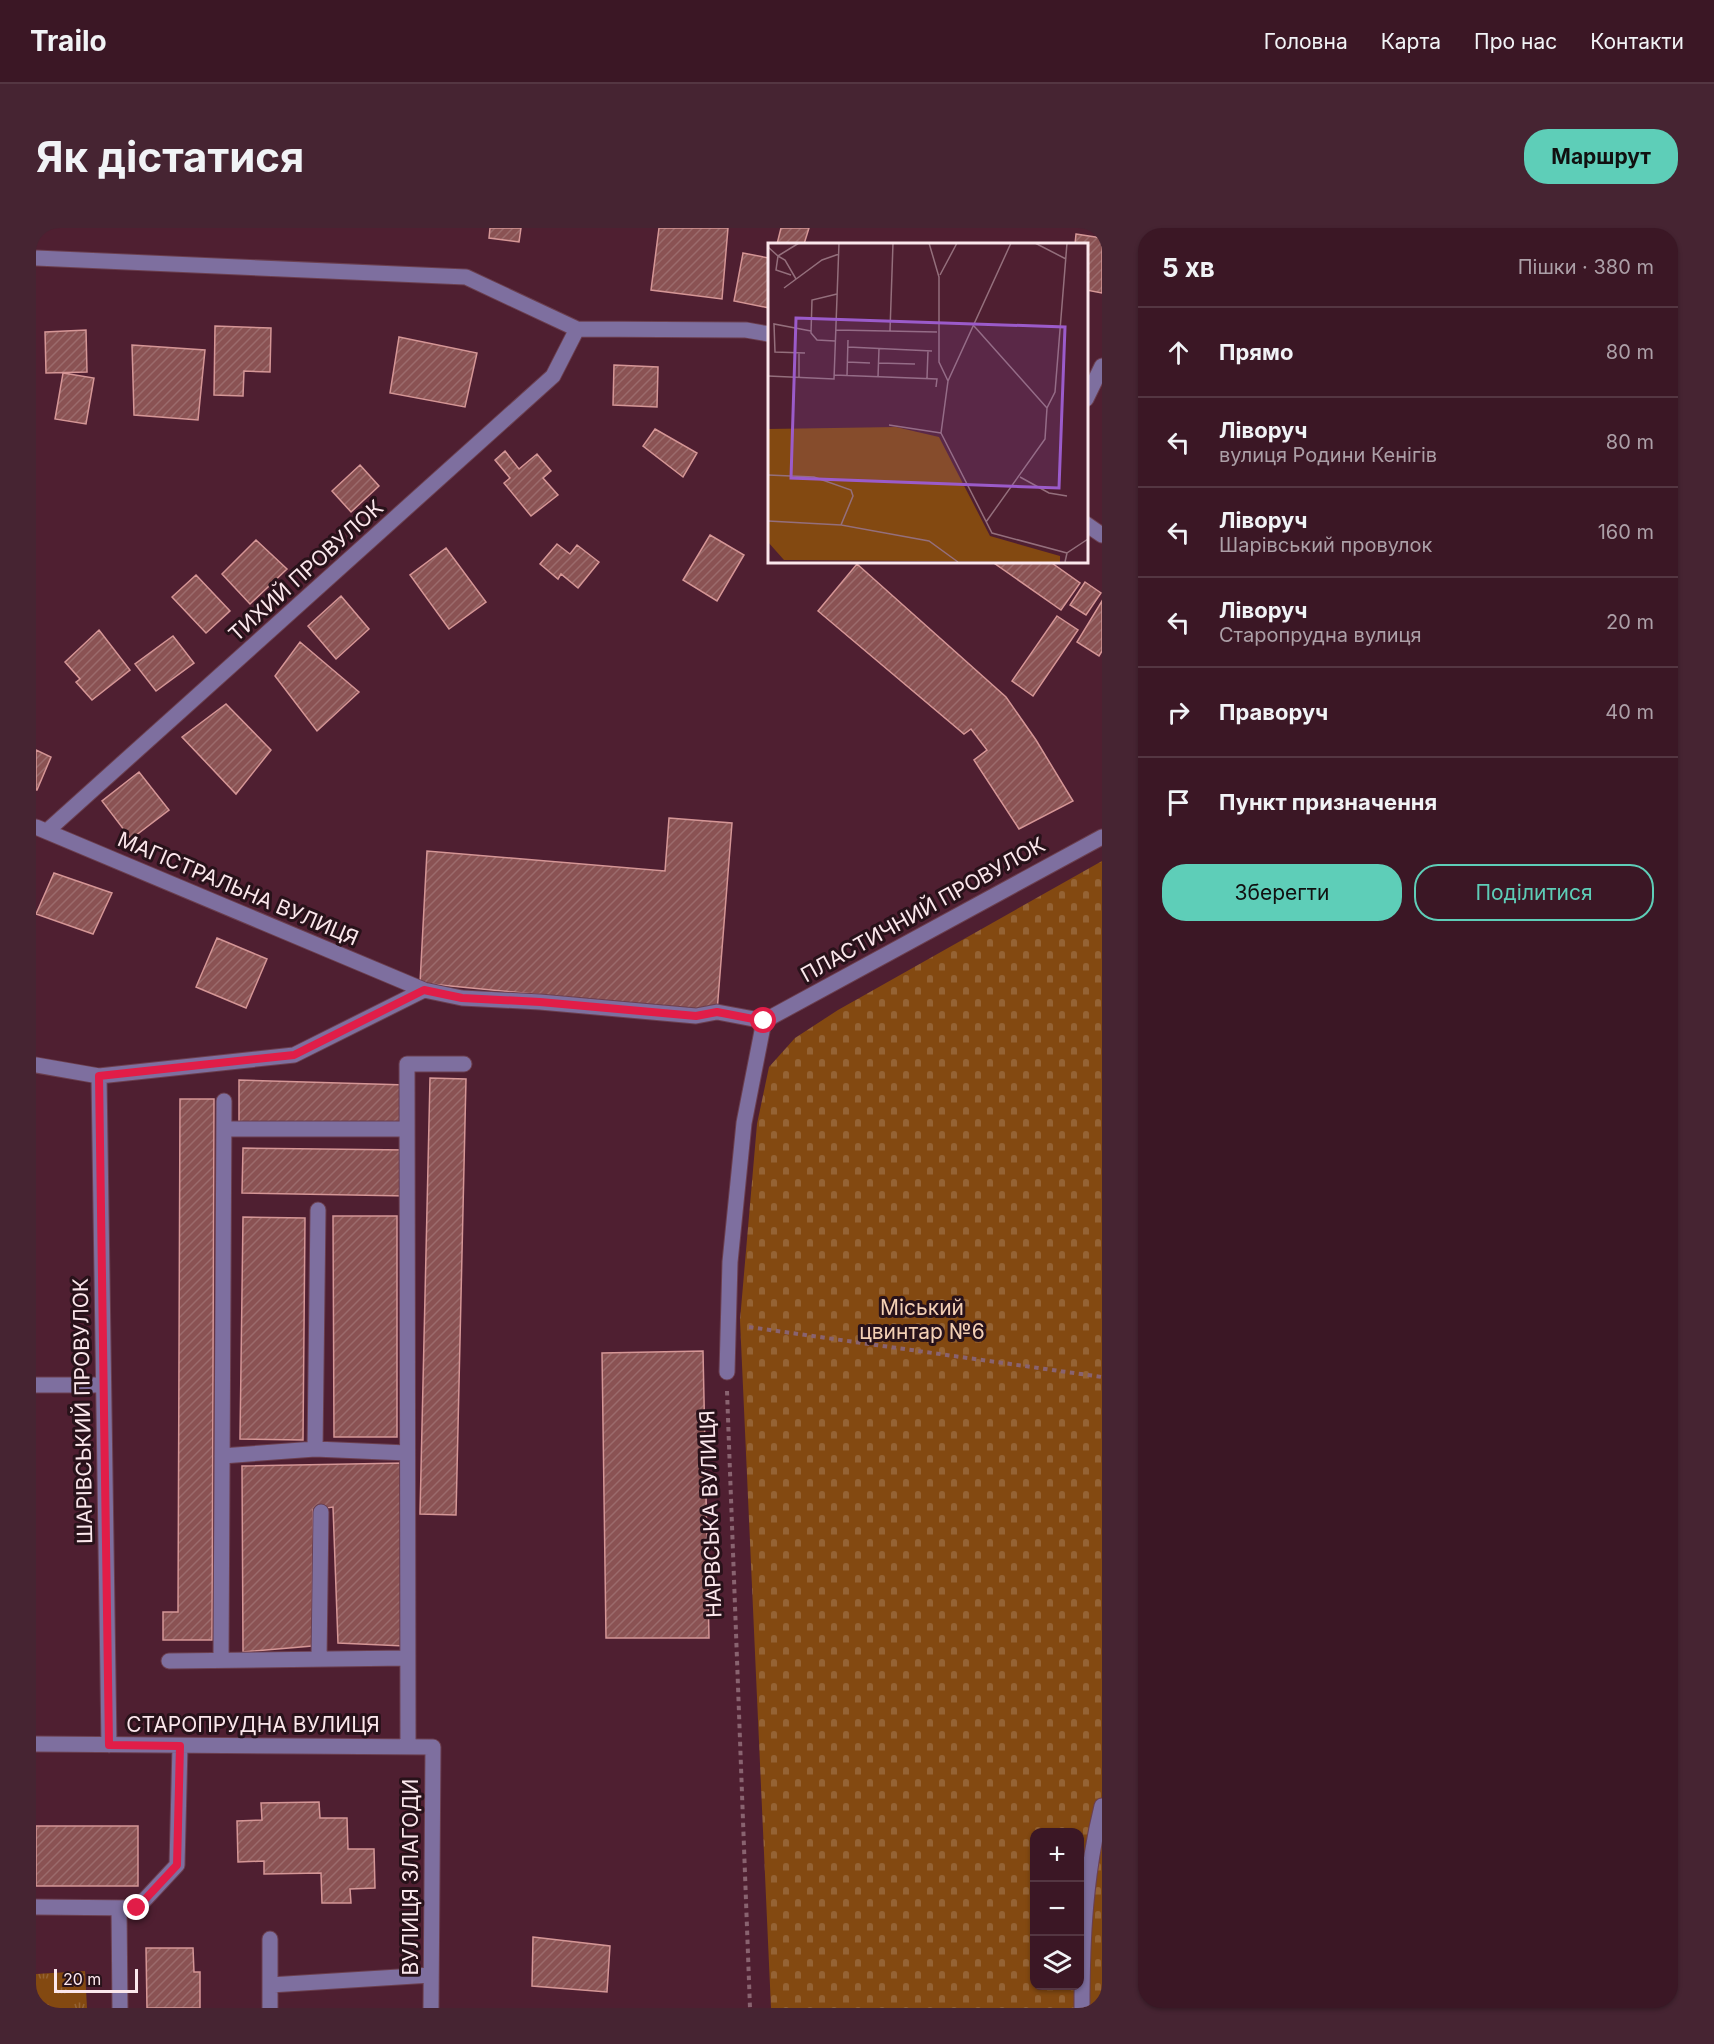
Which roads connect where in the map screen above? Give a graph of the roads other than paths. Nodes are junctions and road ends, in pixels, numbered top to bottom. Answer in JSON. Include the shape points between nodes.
{"nodes":[{"id":1,"x":36,"y":258,"type":"edge"},
{"id":2,"x":577,"y":329,"type":"junction"},
{"id":3,"x":768,"y":334,"type":"edge"},
{"id":4,"x":1102,"y":366,"type":"edge"},
{"id":5,"x":1087,"y":397,"type":"edge"},
{"id":6,"x":1087,"y":525,"type":"edge"},
{"id":7,"x":1102,"y":535,"type":"edge"},
{"id":8,"x":42,"y":829,"type":"edge"},
{"id":9,"x":1102,"y":837,"type":"edge"},
{"id":10,"x":424,"y":990,"type":"junction"},
{"id":11,"x":764,"y":1021,"type":"junction"},
{"id":12,"x":464,"y":1064,"type":"dead end"},
{"id":13,"x":36,"y":1065,"type":"edge"},
{"id":14,"x":99,"y":1076,"type":"junction"},
{"id":15,"x":224,"y":1101,"type":"dead end"},
{"id":16,"x":224,"y":1129,"type":"junction"},
{"id":17,"x":407,"y":1130,"type":"junction"},
{"id":18,"x":318,"y":1210,"type":"dead end"},
{"id":19,"x":727,"y":1372,"type":"road end"},
{"id":20,"x":36,"y":1385,"type":"edge"},
{"id":21,"x":103,"y":1385,"type":"junction"},
{"id":22,"x":315,"y":1449,"type":"junction"},
{"id":23,"x":407,"y":1453,"type":"junction"},
{"id":24,"x":222,"y":1456,"type":"junction"},
{"id":25,"x":321,"y":1512,"type":"dead end"},
{"id":26,"x":407,"y":1658,"type":"junction"},
{"id":27,"x":319,"y":1659,"type":"junction"},
{"id":28,"x":221,"y":1660,"type":"junction"},
{"id":29,"x":170,"y":1661,"type":"dead end"},
{"id":30,"x":36,"y":1744,"type":"edge"},
{"id":31,"x":109,"y":1745,"type":"junction"},
{"id":32,"x":180,"y":1746,"type":"junction"},
{"id":33,"x":408,"y":1747,"type":"junction"},
{"id":34,"x":433,"y":1747,"type":"joint"},
{"id":35,"x":1102,"y":1806,"type":"edge"},
{"id":36,"x":36,"y":1907,"type":"edge"},
{"id":37,"x":119,"y":1908,"type":"junction"},
{"id":38,"x":270,"y":1939,"type":"dead end"},
{"id":39,"x":431,"y":1975,"type":"junction"},
{"id":40,"x":270,"y":1985,"type":"junction"},
{"id":41,"x":120,"y":2008,"type":"edge"},
{"id":42,"x":270,"y":2008,"type":"edge"},
{"id":43,"x":431,"y":2008,"type":"edge"},
{"id":44,"x":1082,"y":2008,"type":"edge"}],
"edges":[{"from":1,"to":2,"type":"street","via":[[466,276]]},
{"from":2,"to":3,"type":"street","via":[[746,330]]},
{"from":2,"to":8,"type":"street","name":"ТИХИЙ ПРОВУЛОК","via":[[553,376]]},
{"from":4,"to":5,"type":"street"},
{"from":6,"to":7,"type":"street"},
{"from":8,"to":10,"type":"street","name":"МАГІСТРАЛЬНА ВУЛИЦЯ"},
{"from":9,"to":11,"type":"street","name":"ПЛАСТИЧНИЙ ПРОВУЛОК"},
{"from":10,"to":11,"type":"street","name":"МАГІСТРАЛЬНА ВУЛИЦЯ","via":[[462,998],[696,1016],[717,1012]]},
{"from":10,"to":14,"type":"street","via":[[294,1055]]},
{"from":11,"to":19,"type":"street","via":[[744,1123],[730,1262]]},
{"from":12,"to":17,"type":"street","via":[[407,1064]]},
{"from":13,"to":14,"type":"street"},
{"from":14,"to":21,"type":"street","name":"ШАРІВСЬКИЙ ПРОВУЛОК"},
{"from":15,"to":16,"type":"street"},
{"from":16,"to":17,"type":"street"},
{"from":16,"to":24,"type":"street"},
{"from":17,"to":23,"type":"street"},
{"from":18,"to":22,"type":"street"},
{"from":20,"to":21,"type":"street"},
{"from":21,"to":31,"type":"street","name":"ШАРІВСЬКИЙ ПРОВУЛОК"},
{"from":22,"to":23,"type":"street"},
{"from":22,"to":24,"type":"street"},
{"from":23,"to":26,"type":"street"},
{"from":24,"to":28,"type":"street"},
{"from":25,"to":27,"type":"street"},
{"from":26,"to":27,"type":"street"},
{"from":26,"to":33,"type":"street"},
{"from":27,"to":28,"type":"street"},
{"from":28,"to":29,"type":"street"},
{"from":30,"to":31,"type":"street","name":"СТАРОПРУДНА ВУЛИЦЯ"},
{"from":31,"to":32,"type":"street","name":"СТАРОПРУДНА ВУЛИЦЯ"},
{"from":32,"to":33,"type":"street","name":"СТАРОПРУДНА ВУЛИЦЯ"},
{"from":32,"to":37,"type":"street","via":[[177,1865],[137,1908]]},
{"from":33,"to":34,"type":"street","name":"СТАРОПРУДНА ВУЛИЦЯ"},
{"from":34,"to":39,"type":"street","name":"ВУЛИЦЯ ЗЛАГОДИ"},
{"from":35,"to":44,"type":"street","via":[[1090,1856],[1082,1940]]},
{"from":36,"to":37,"type":"street"},
{"from":37,"to":41,"type":"street"},
{"from":38,"to":40,"type":"street"},
{"from":39,"to":40,"type":"street"},
{"from":39,"to":43,"type":"street","name":"ВУЛИЦЯ ЗЛАГОДИ"},
{"from":40,"to":42,"type":"street"}]}
